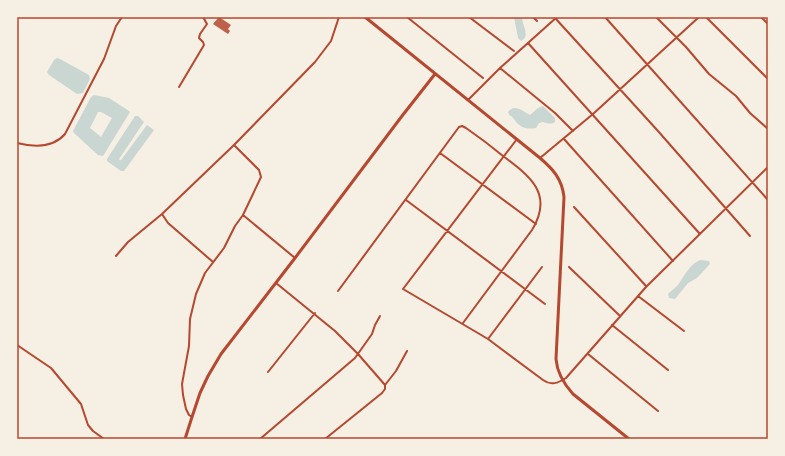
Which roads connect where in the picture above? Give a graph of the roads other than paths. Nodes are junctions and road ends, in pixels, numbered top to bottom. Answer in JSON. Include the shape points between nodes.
{"nodes":[{"id":1,"x":122,"y":17,"type":"edge"},
{"id":2,"x":204,"y":17,"type":"edge"},
{"id":3,"x":339,"y":17,"type":"edge"},
{"id":4,"x":365,"y":17,"type":"edge"},
{"id":5,"x":408,"y":17,"type":"edge"},
{"id":6,"x":469,"y":17,"type":"edge"},
{"id":7,"x":532,"y":17,"type":"edge"},
{"id":8,"x":605,"y":17,"type":"edge"},
{"id":9,"x":656,"y":17,"type":"edge"},
{"id":10,"x":699,"y":17,"type":"edge"},
{"id":11,"x":706,"y":17,"type":"edge"},
{"id":12,"x":761,"y":17,"type":"edge"},
{"id":13,"x":556,"y":18,"type":"edge"},
{"id":14,"x":537,"y":21,"type":"dead end"},
{"id":15,"x":768,"y":24,"type":"edge"},
{"id":16,"x":677,"y":37,"type":"junction"},
{"id":17,"x":528,"y":43,"type":"junction"},
{"id":18,"x":514,"y":51,"type":"dead end"},
{"id":19,"x":648,"y":64,"type":"junction"},
{"id":20,"x":500,"y":68,"type":"junction"},
{"id":21,"x":435,"y":74,"type":"junction"},
{"id":22,"x":483,"y":78,"type":"dead end"},
{"id":23,"x":768,"y":79,"type":"edge"},
{"id":24,"x":179,"y":87,"type":"dead end"},
{"id":25,"x":620,"y":89,"type":"junction"},
{"id":26,"x":468,"y":100,"type":"junction"},
{"id":27,"x":592,"y":114,"type":"junction"},
{"id":28,"x":768,"y":129,"type":"edge"},
{"id":29,"x":573,"y":131,"type":"junction"},
{"id":30,"x":516,"y":139,"type":"junction"},
{"id":31,"x":564,"y":139,"type":"junction"},
{"id":32,"x":17,"y":143,"type":"edge"},
{"id":33,"x":234,"y":145,"type":"junction"},
{"id":34,"x":440,"y":153,"type":"junction"},
{"id":35,"x":504,"y":156,"type":"junction"},
{"id":36,"x":540,"y":158,"type":"junction"},
{"id":37,"x":768,"y":167,"type":"edge"},
{"id":38,"x":753,"y":183,"type":"junction"},
{"id":39,"x":482,"y":185,"type":"junction"},
{"id":40,"x":406,"y":200,"type":"junction"},
{"id":41,"x":768,"y":200,"type":"edge"},
{"id":42,"x":574,"y":207,"type":"dead end"},
{"id":43,"x":725,"y":209,"type":"junction"},
{"id":44,"x":162,"y":214,"type":"junction"},
{"id":45,"x":243,"y":215,"type":"junction"},
{"id":46,"x":536,"y":224,"type":"junction"},
{"id":47,"x":447,"y":231,"type":"junction"},
{"id":48,"x":700,"y":234,"type":"junction"},
{"id":49,"x":750,"y":236,"type":"dead end"},
{"id":50,"x":116,"y":256,"type":"dead end"},
{"id":51,"x":296,"y":258,"type":"junction"},
{"id":52,"x":673,"y":261,"type":"junction"},
{"id":53,"x":213,"y":262,"type":"junction"},
{"id":54,"x":542,"y":267,"type":"dead end"},
{"id":55,"x":569,"y":267,"type":"dead end"},
{"id":56,"x":501,"y":272,"type":"junction"},
{"id":57,"x":276,"y":283,"type":"junction"},
{"id":58,"x":646,"y":287,"type":"junction"},
{"id":59,"x":525,"y":290,"type":"junction"},
{"id":60,"x":338,"y":291,"type":"dead end"},
{"id":61,"x":638,"y":296,"type":"junction"},
{"id":62,"x":545,"y":304,"type":"dead end"},
{"id":63,"x":315,"y":314,"type":"junction"},
{"id":64,"x":380,"y":316,"type":"dead end"},
{"id":65,"x":620,"y":316,"type":"junction"},
{"id":66,"x":463,"y":323,"type":"junction"},
{"id":67,"x":612,"y":325,"type":"junction"},
{"id":68,"x":684,"y":331,"type":"dead end"},
{"id":69,"x":488,"y":339,"type":"junction"},
{"id":70,"x":17,"y":345,"type":"edge"},
{"id":71,"x":407,"y":351,"type":"dead end"},
{"id":72,"x":358,"y":354,"type":"junction"},
{"id":73,"x":588,"y":354,"type":"junction"},
{"id":74,"x":668,"y":370,"type":"dead end"},
{"id":75,"x":268,"y":372,"type":"dead end"},
{"id":76,"x":562,"y":380,"type":"junction"},
{"id":77,"x":385,"y":385,"type":"junction"},
{"id":78,"x":658,"y":411,"type":"dead end"},
{"id":79,"x":192,"y":417,"type":"junction"},
{"id":80,"x":104,"y":439,"type":"edge"},
{"id":81,"x":186,"y":439,"type":"edge"},
{"id":82,"x":260,"y":439,"type":"edge"},
{"id":83,"x":325,"y":439,"type":"edge"},
{"id":84,"x":629,"y":439,"type":"edge"}],
"edges":[{"from":1,"to":32,"type":"street","via":[[116,26],[104,60],[65,134],[58,140],[41,146]]},
{"from":2,"to":24,"type":"street","via":[[207,24],[199,38],[204,45]]},
{"from":3,"to":33,"type":"street","via":[[331,41],[315,62]]},
{"from":4,"to":21,"type":"main road"},
{"from":5,"to":22,"type":"street"},
{"from":6,"to":18,"type":"street"},
{"from":7,"to":14,"type":"street"},
{"from":8,"to":19,"type":"street"},
{"from":9,"to":16,"type":"street"},
{"from":10,"to":16,"type":"street"},
{"from":11,"to":23,"type":"street"},
{"from":12,"to":15,"type":"street"},
{"from":13,"to":17,"type":"street"},
{"from":13,"to":25,"type":"street"},
{"from":16,"to":19,"type":"street"},
{"from":16,"to":28,"type":"street","via":[[709,74],[736,96],[750,114]]},
{"from":17,"to":20,"type":"street"},
{"from":17,"to":27,"type":"street"},
{"from":19,"to":25,"type":"street"},
{"from":19,"to":38,"type":"street"},
{"from":20,"to":26,"type":"street"},
{"from":20,"to":29,"type":"street"},
{"from":21,"to":26,"type":"main road"},
{"from":21,"to":51,"type":"main road"},
{"from":25,"to":27,"type":"street"},
{"from":25,"to":43,"type":"street"},
{"from":26,"to":30,"type":"main road"},
{"from":27,"to":29,"type":"street"},
{"from":27,"to":48,"type":"street"},
{"from":29,"to":31,"type":"street"},
{"from":30,"to":35,"type":"street"},
{"from":30,"to":36,"type":"main road"},
{"from":31,"to":36,"type":"street"},
{"from":31,"to":52,"type":"street"},
{"from":33,"to":44,"type":"street"},
{"from":33,"to":45,"type":"street","via":[[261,174],[260,183]]},
{"from":34,"to":35,"type":"street","via":[[462,126]]},
{"from":34,"to":39,"type":"street"},
{"from":34,"to":40,"type":"street"},
{"from":35,"to":39,"type":"street"},
{"from":35,"to":46,"type":"street","via":[[529,177],[539,191],[540,216]]},
{"from":36,"to":76,"type":"main road","via":[[556,174],[564,197],[556,359]]},
{"from":37,"to":38,"type":"street"},
{"from":38,"to":41,"type":"street"},
{"from":38,"to":43,"type":"street"},
{"from":39,"to":46,"type":"street"},
{"from":39,"to":47,"type":"street"},
{"from":40,"to":47,"type":"street"},
{"from":40,"to":60,"type":"street"},
{"from":42,"to":58,"type":"street"},
{"from":43,"to":48,"type":"street"},
{"from":43,"to":49,"type":"street"},
{"from":44,"to":50,"type":"street","via":[[128,242]]},
{"from":44,"to":53,"type":"street","via":[[168,223]]},
{"from":45,"to":51,"type":"street"},
{"from":45,"to":53,"type":"street"},
{"from":46,"to":56,"type":"street"},
{"from":47,"to":56,"type":"street"},
{"from":47,"to":66,"type":"street","via":[[403,289]]},
{"from":48,"to":52,"type":"street"},
{"from":51,"to":57,"type":"main road"},
{"from":52,"to":58,"type":"street"},
{"from":53,"to":79,"type":"street","via":[[199,283],[190,319],[189,346],[182,390],[186,410]]},
{"from":54,"to":59,"type":"street"},
{"from":55,"to":65,"type":"street"},
{"from":56,"to":59,"type":"street"},
{"from":56,"to":66,"type":"street"},
{"from":57,"to":63,"type":"street"},
{"from":57,"to":79,"type":"main road","via":[[216,362]]},
{"from":58,"to":61,"type":"street"},
{"from":59,"to":62,"type":"street"},
{"from":59,"to":69,"type":"street"},
{"from":61,"to":65,"type":"street"},
{"from":61,"to":68,"type":"street"},
{"from":63,"to":72,"type":"street"},
{"from":63,"to":75,"type":"street"},
{"from":64,"to":72,"type":"street","via":[[372,334]]},
{"from":65,"to":67,"type":"street"},
{"from":66,"to":69,"type":"street"},
{"from":67,"to":73,"type":"street"},
{"from":67,"to":74,"type":"street"},
{"from":69,"to":76,"type":"street","via":[[546,382],[556,383]]},
{"from":70,"to":80,"type":"street","via":[[51,368],[81,404],[88,425]]},
{"from":71,"to":77,"type":"street"},
{"from":72,"to":77,"type":"street"},
{"from":72,"to":82,"type":"street"},
{"from":73,"to":76,"type":"street"},
{"from":73,"to":78,"type":"street"},
{"from":76,"to":84,"type":"main road","via":[[573,394]]},
{"from":77,"to":83,"type":"street","via":[[382,393]]},
{"from":79,"to":81,"type":"main road"}]}
